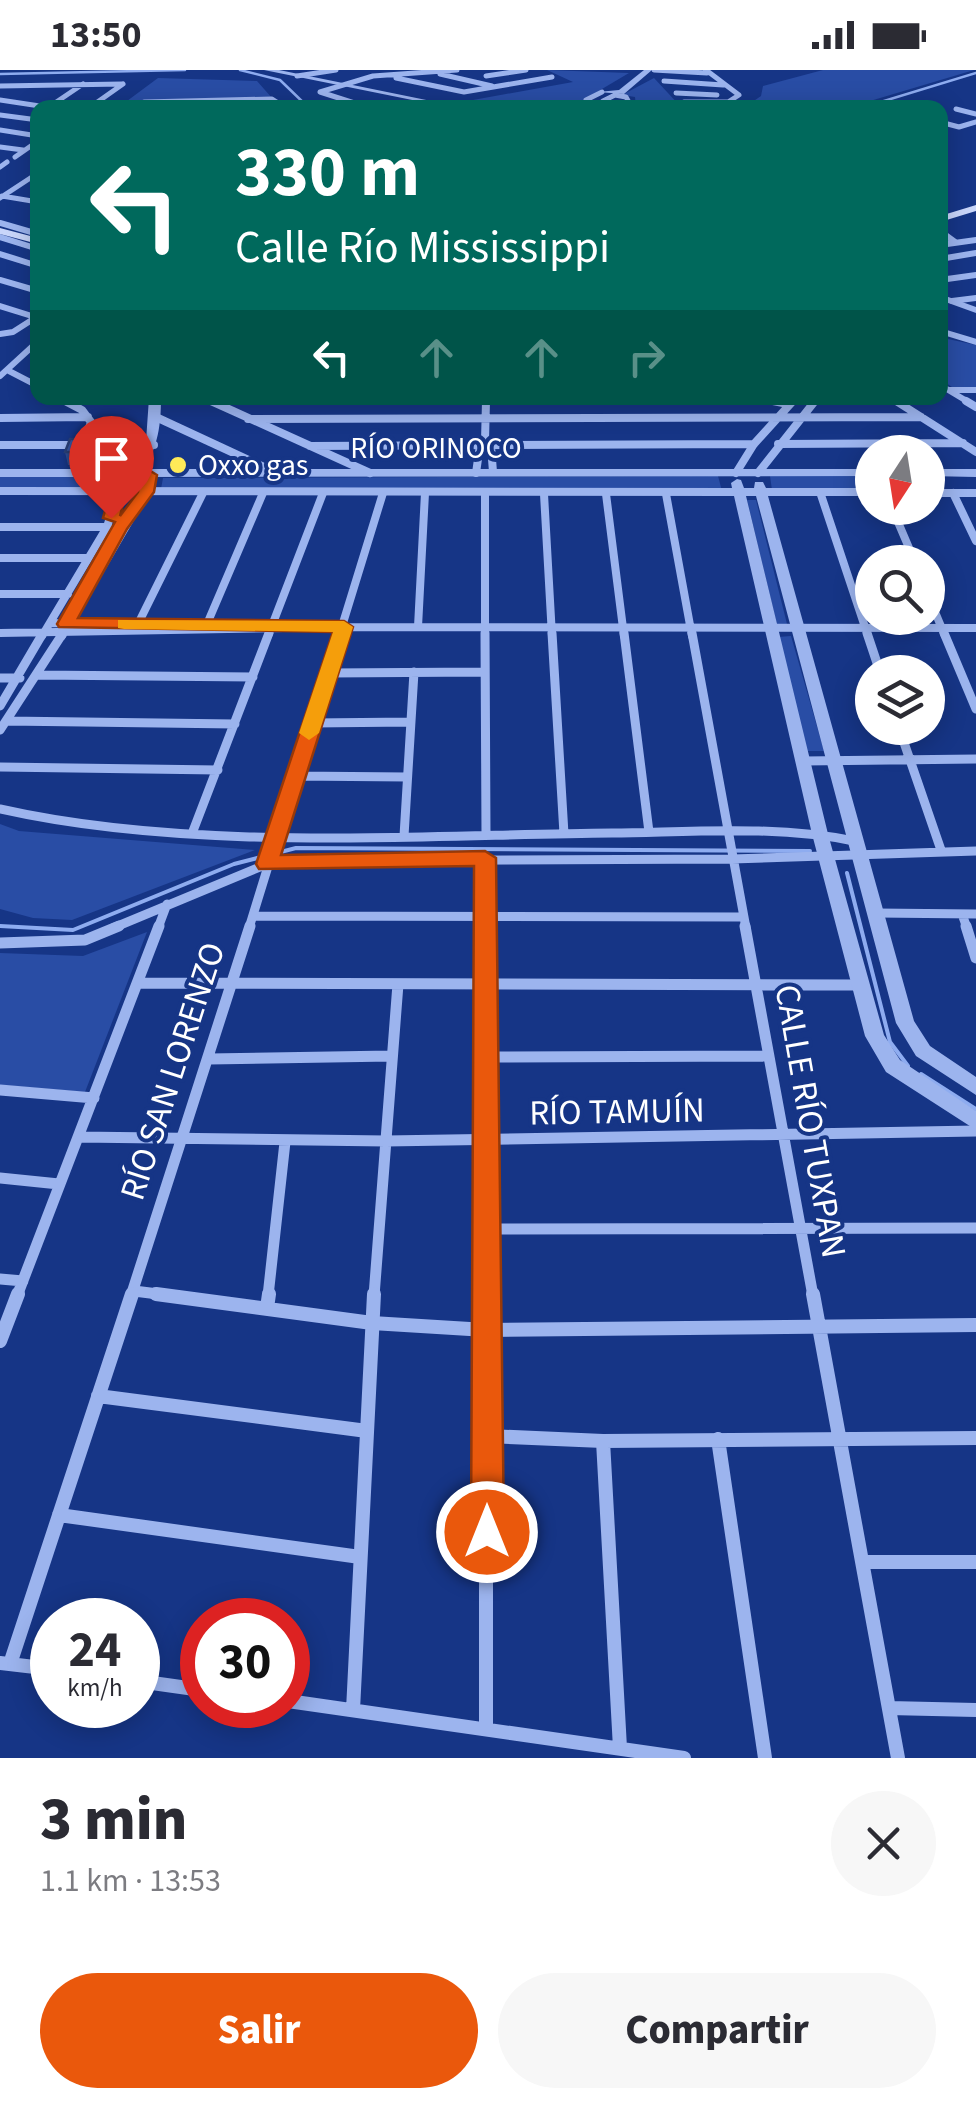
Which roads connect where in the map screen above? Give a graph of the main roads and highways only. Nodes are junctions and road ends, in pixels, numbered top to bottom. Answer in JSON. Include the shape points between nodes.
{"nodes":[{"id":1,"x":976,"y":208,"type":"edge"},
{"id":2,"x":948,"y":217,"type":"edge"},
{"id":3,"x":0,"y":234,"type":"edge"},
{"id":4,"x":30,"y":243,"type":"edge"}],
"edges":[{"from":1,"to":2,"type":"main road"},
{"from":3,"to":4,"type":"main road"}]}
